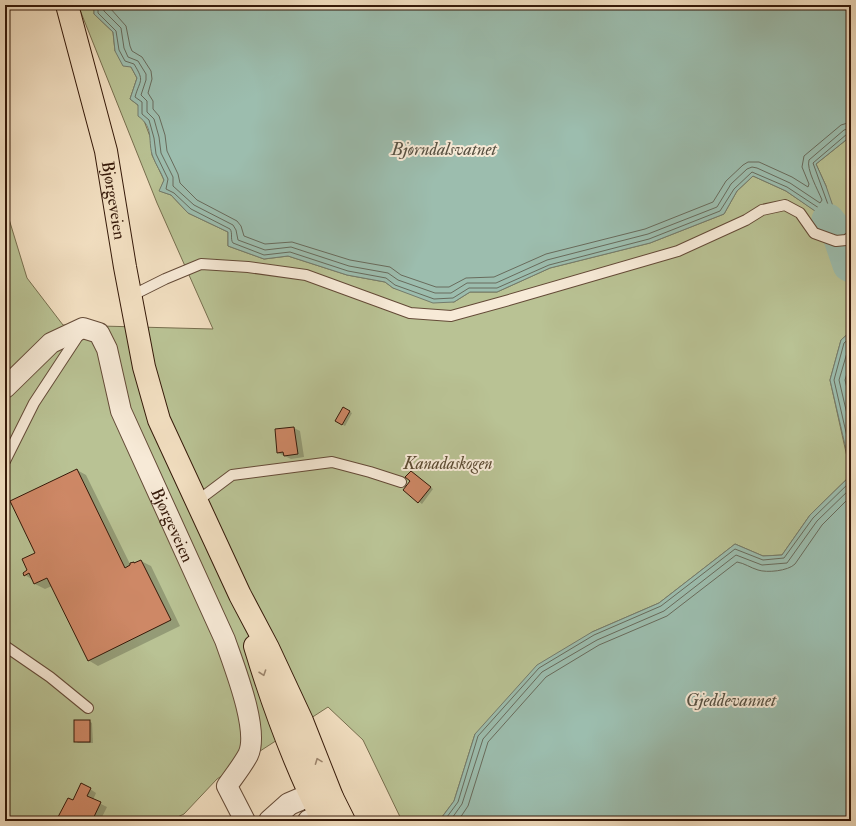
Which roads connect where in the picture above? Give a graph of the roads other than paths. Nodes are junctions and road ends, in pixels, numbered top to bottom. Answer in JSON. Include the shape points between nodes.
{"nodes":[{"id":1,"x":67,"y":5,"type":"edge"},
{"id":2,"x":844,"y":239,"type":"edge"},
{"id":3,"x":131,"y":296,"type":"junction"},
{"id":4,"x":83,"y":328,"type":"junction"},
{"id":5,"x":5,"y":388,"type":"edge"},
{"id":6,"x":5,"y":461,"type":"edge"},
{"id":7,"x":401,"y":482,"type":"dead end"},
{"id":8,"x":196,"y":502,"type":"junction"},
{"id":9,"x":240,"y":595,"type":"junction"},
{"id":10,"x":5,"y":646,"type":"edge"},
{"id":11,"x":88,"y":708,"type":"dead end"},
{"id":12,"x":310,"y":795,"type":"junction"},
{"id":13,"x":332,"y":797,"type":"junction"},
{"id":14,"x":317,"y":819,"type":"edge"},
{"id":15,"x":245,"y":821,"type":"edge"},
{"id":16,"x":270,"y":821,"type":"edge"},
{"id":17,"x":344,"y":821,"type":"edge"}],
"edges":[{"from":1,"to":3,"type":"main road","name":"Bjørgeveien","via":[[106,151]]},
{"from":2,"to":3,"type":"lane","via":[[814,233],[800,213],[785,205],[762,210],[746,220],[678,250],[451,316],[410,313],[306,275],[201,264]]},
{"from":3,"to":8,"type":"main road","name":"Bjørgeveien","via":[[144,367],[159,420]]},
{"from":4,"to":5,"type":"street","via":[[51,343]]},
{"from":4,"to":6,"type":"lane","via":[[34,402]]},
{"from":4,"to":15,"type":"street","name":"Bjørgeveien","via":[[99,333],[107,349],[121,411],[226,640],[252,737],[248,754],[227,786]]},
{"from":7,"to":8,"type":"lane","via":[[332,462],[232,475]]},
{"from":8,"to":9,"type":"main road","name":"Bjørgeveien"},
{"from":9,"to":12,"type":"main road","name":"Bjørgeveien","one_way":true,"via":[[262,669]]},
{"from":13,"to":9,"type":"main road","name":"Bjørgeveien","one_way":true,"via":[[302,721]]},
{"from":10,"to":11,"type":"lane","via":[[50,677]]},
{"from":12,"to":13,"type":"street"},
{"from":12,"to":14,"type":"main road","name":"Bjørgeveien"},
{"from":12,"to":16,"type":"street","via":[[289,804]]},
{"from":13,"to":14,"type":"street"},
{"from":13,"to":17,"type":"main road","name":"Bjørgeveien"}]}
